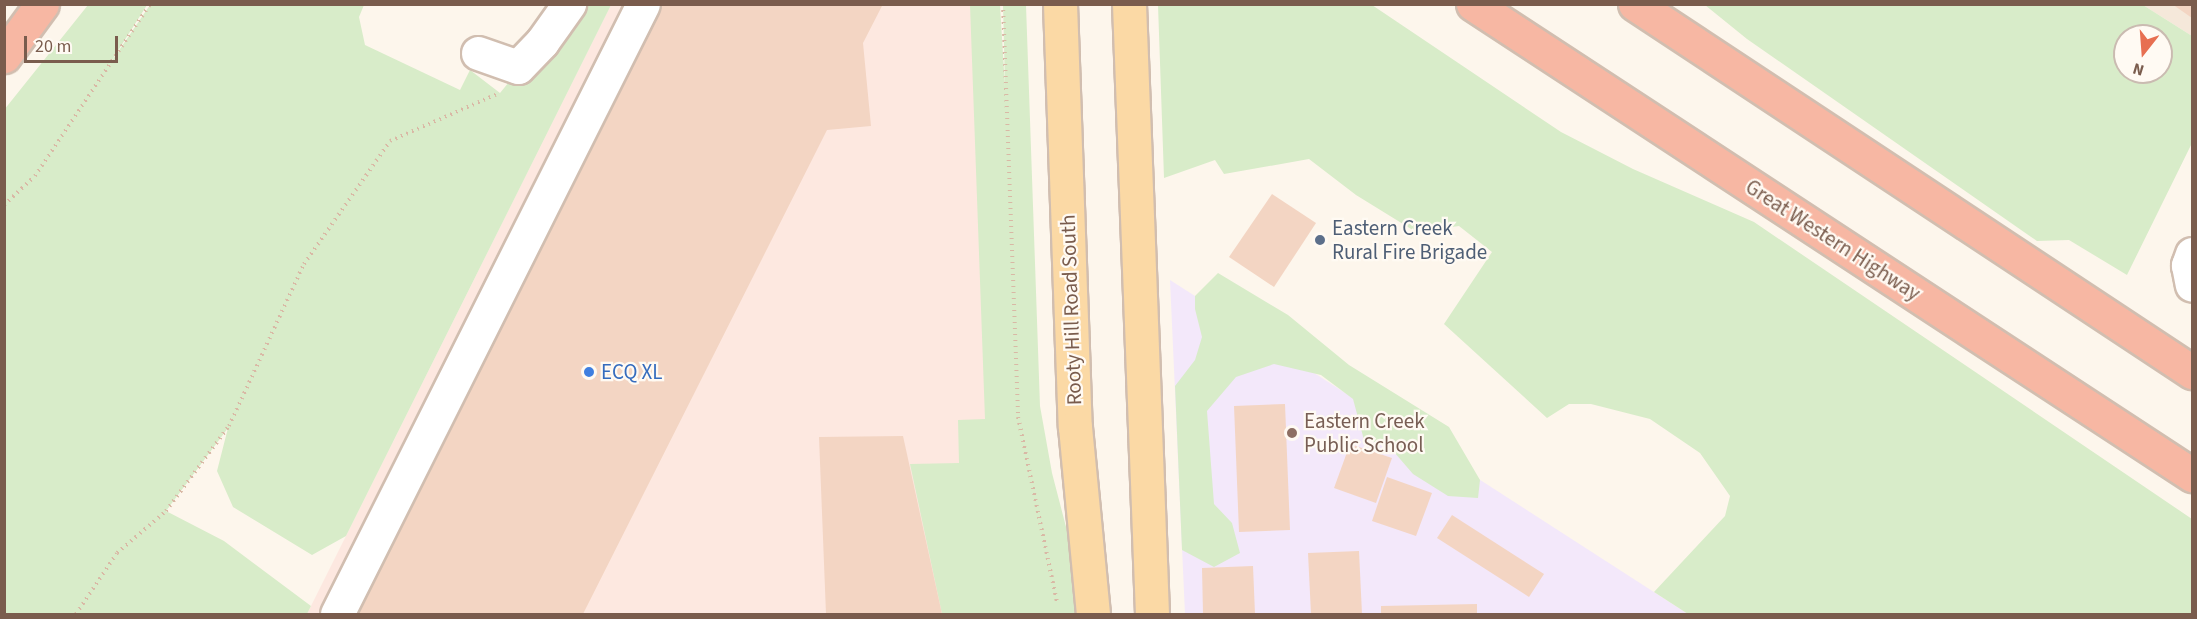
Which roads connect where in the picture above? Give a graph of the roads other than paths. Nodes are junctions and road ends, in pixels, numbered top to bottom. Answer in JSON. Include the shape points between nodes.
{"nodes":[{"id":1,"x":42,"y":4,"type":"edge"},
{"id":2,"x":569,"y":4,"type":"edge"},
{"id":3,"x":643,"y":4,"type":"edge"},
{"id":4,"x":1060,"y":4,"type":"edge"},
{"id":5,"x":1129,"y":4,"type":"edge"},
{"id":6,"x":1473,"y":4,"type":"edge"},
{"id":7,"x":1635,"y":4,"type":"edge"},
{"id":8,"x":478,"y":53,"type":"dead end"},
{"id":9,"x":4,"y":57,"type":"edge"},
{"id":10,"x":2193,"y":254,"type":"edge"},
{"id":11,"x":2193,"y":285,"type":"edge"},
{"id":12,"x":2193,"y":372,"type":"edge"},
{"id":13,"x":2193,"y":475,"type":"edge"},
{"id":14,"x":338,"y":615,"type":"edge"},
{"id":15,"x":1093,"y":615,"type":"edge"},
{"id":16,"x":1152,"y":615,"type":"edge"}],
"edges":[{"from":1,"to":9,"type":"highway"},
{"from":2,"to":8,"type":"street","via":[[518,68]]},
{"from":3,"to":14,"type":"street"},
{"from":4,"to":15,"type":"main road","name":"Rooty Hill Road South","via":[[1075,427]]},
{"from":5,"to":16,"type":"main road"},
{"from":6,"to":13,"type":"highway","name":"Great Western Highway"},
{"from":7,"to":12,"type":"highway"},
{"from":10,"to":11,"type":"street","via":[[2188,265]]}]}
